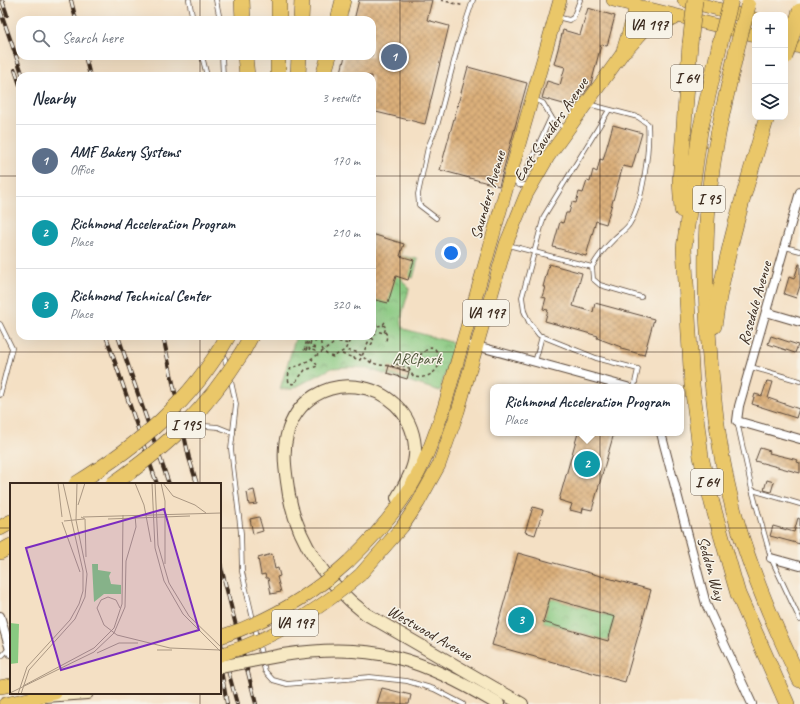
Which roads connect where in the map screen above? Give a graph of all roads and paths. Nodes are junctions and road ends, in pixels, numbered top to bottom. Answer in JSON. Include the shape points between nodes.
{"nodes":[{"id":1,"x":189,"y":0,"type":"edge"},
{"id":2,"x":216,"y":0,"type":"edge"},
{"id":3,"x":242,"y":0,"type":"edge"},
{"id":4,"x":279,"y":0,"type":"edge"},
{"id":5,"x":302,"y":0,"type":"edge"},
{"id":6,"x":343,"y":0,"type":"edge"},
{"id":7,"x":441,"y":0,"type":"edge"},
{"id":8,"x":473,"y":0,"type":"edge"},
{"id":9,"x":560,"y":0,"type":"edge"},
{"id":10,"x":580,"y":0,"type":"edge"},
{"id":11,"x":613,"y":0,"type":"edge"},
{"id":12,"x":684,"y":0,"type":"edge"},
{"id":13,"x":695,"y":0,"type":"edge"},
{"id":14,"x":731,"y":0,"type":"edge"},
{"id":15,"x":634,"y":3,"type":"edge"},
{"id":16,"x":464,"y":6,"type":"dead end"},
{"id":17,"x":751,"y":8,"type":"edge"},
{"id":18,"x":800,"y":11,"type":"edge"},
{"id":19,"x":192,"y":16,"type":"edge"},
{"id":20,"x":219,"y":16,"type":"edge"},
{"id":21,"x":243,"y":16,"type":"edge"},
{"id":22,"x":279,"y":16,"type":"edge"},
{"id":23,"x":301,"y":16,"type":"edge"},
{"id":24,"x":339,"y":16,"type":"edge"},
{"id":25,"x":556,"y":16,"type":"junction"},
{"id":26,"x":687,"y":18,"type":"junction"},
{"id":27,"x":788,"y":27,"type":"edge"},
{"id":28,"x":800,"y":30,"type":"edge"},
{"id":29,"x":752,"y":34,"type":"edge"},
{"id":30,"x":788,"y":44,"type":"edge"},
{"id":31,"x":800,"y":47,"type":"edge"},
{"id":32,"x":788,"y":48,"type":"edge"},
{"id":33,"x":622,"y":54,"type":"junction"},
{"id":34,"x":203,"y":60,"type":"edge"},
{"id":35,"x":222,"y":60,"type":"edge"},
{"id":36,"x":246,"y":60,"type":"edge"},
{"id":37,"x":278,"y":60,"type":"edge"},
{"id":38,"x":299,"y":60,"type":"edge"},
{"id":39,"x":328,"y":60,"type":"edge"},
{"id":40,"x":205,"y":72,"type":"edge"},
{"id":41,"x":223,"y":72,"type":"edge"},
{"id":42,"x":247,"y":72,"type":"edge"},
{"id":43,"x":278,"y":72,"type":"edge"},
{"id":44,"x":298,"y":72,"type":"edge"},
{"id":45,"x":324,"y":72,"type":"edge"},
{"id":46,"x":532,"y":98,"type":"junction"},
{"id":47,"x":585,"y":104,"type":"junction"},
{"id":48,"x":609,"y":110,"type":"junction"},
{"id":49,"x":551,"y":117,"type":"junction"},
{"id":50,"x":766,"y":120,"type":"edge"},
{"id":51,"x":566,"y":129,"type":"junction"},
{"id":52,"x":528,"y":167,"type":"dead end"},
{"id":53,"x":510,"y":175,"type":"junction"},
{"id":54,"x":532,"y":184,"type":"junction"},
{"id":55,"x":800,"y":192,"type":"edge"},
{"id":56,"x":436,"y":218,"type":"dead end"},
{"id":57,"x":506,"y":244,"type":"junction"},
{"id":58,"x":785,"y":247,"type":"junction"},
{"id":59,"x":684,"y":248,"type":"junction"},
{"id":60,"x":800,"y":251,"type":"edge"},
{"id":61,"x":533,"y":252,"type":"junction"},
{"id":62,"x":592,"y":267,"type":"junction"},
{"id":63,"x":641,"y":297,"type":"dead end"},
{"id":64,"x":766,"y":312,"type":"junction"},
{"id":65,"x":386,"y":320,"type":"dead end"},
{"id":66,"x":800,"y":322,"type":"edge"},
{"id":67,"x":0,"y":324,"type":"edge"},
{"id":68,"x":383,"y":325,"type":"junction"},
{"id":69,"x":377,"y":326,"type":"joint"},
{"id":70,"x":377,"y":332,"type":"joint"},
{"id":71,"x":385,"y":332,"type":"junction"},
{"id":72,"x":542,"y":336,"type":"junction"},
{"id":73,"x":220,"y":340,"type":"edge"},
{"id":74,"x":225,"y":340,"type":"edge"},
{"id":75,"x":248,"y":340,"type":"edge"},
{"id":76,"x":308,"y":340,"type":"edge"},
{"id":77,"x":309,"y":340,"type":"edge"},
{"id":78,"x":310,"y":340,"type":"edge"},
{"id":79,"x":321,"y":340,"type":"edge"},
{"id":80,"x":350,"y":340,"type":"edge"},
{"id":81,"x":369,"y":340,"type":"edge"},
{"id":82,"x":374,"y":340,"type":"edge"},
{"id":83,"x":336,"y":341,"type":"joint"},
{"id":84,"x":386,"y":341,"type":"dead end"},
{"id":85,"x":463,"y":342,"type":"junction"},
{"id":86,"x":349,"y":344,"type":"junction"},
{"id":87,"x":371,"y":345,"type":"dead end"},
{"id":88,"x":477,"y":346,"type":"junction"},
{"id":89,"x":312,"y":350,"type":"dead end"},
{"id":90,"x":323,"y":350,"type":"junction"},
{"id":91,"x":345,"y":350,"type":"junction"},
{"id":92,"x":710,"y":352,"type":"junction"},
{"id":93,"x":342,"y":353,"type":"junction"},
{"id":94,"x":362,"y":356,"type":"junction"},
{"id":95,"x":311,"y":358,"type":"junction"},
{"id":96,"x":397,"y":358,"type":"dead end"},
{"id":97,"x":373,"y":359,"type":"dead end"},
{"id":98,"x":412,"y":360,"type":"junction"},
{"id":99,"x":535,"y":362,"type":"junction"},
{"id":100,"x":370,"y":363,"type":"junction"},
{"id":101,"x":400,"y":363,"type":"junction"},
{"id":102,"x":396,"y":364,"type":"junction"},
{"id":103,"x":389,"y":365,"type":"junction"},
{"id":104,"x":750,"y":367,"type":"junction"},
{"id":105,"x":409,"y":368,"type":"junction"},
{"id":106,"x":409,"y":371,"type":"junction"},
{"id":107,"x":800,"y":381,"type":"edge"},
{"id":108,"x":616,"y":384,"type":"edge"},
{"id":109,"x":635,"y":384,"type":"edge"},
{"id":110,"x":0,"y":395,"type":"edge"},
{"id":111,"x":737,"y":421,"type":"junction"},
{"id":112,"x":205,"y":426,"type":"dead end"},
{"id":113,"x":233,"y":433,"type":"junction"},
{"id":114,"x":662,"y":436,"type":"edge"},
{"id":115,"x":800,"y":439,"type":"edge"},
{"id":116,"x":78,"y":483,"type":"edge"},
{"id":117,"x":114,"y":483,"type":"edge"},
{"id":118,"x":752,"y":490,"type":"junction"},
{"id":119,"x":800,"y":504,"type":"edge"},
{"id":120,"x":10,"y":523,"type":"edge"},
{"id":121,"x":0,"y":528,"type":"edge"},
{"id":122,"x":379,"y":530,"type":"junction"},
{"id":123,"x":10,"y":547,"type":"edge"},
{"id":124,"x":0,"y":552,"type":"edge"},
{"id":125,"x":771,"y":558,"type":"junction"},
{"id":126,"x":800,"y":566,"type":"edge"},
{"id":127,"x":0,"y":616,"type":"edge"},
{"id":128,"x":800,"y":620,"type":"edge"},
{"id":129,"x":221,"y":637,"type":"edge"},
{"id":130,"x":10,"y":650,"type":"edge"},
{"id":131,"x":221,"y":655,"type":"edge"},
{"id":132,"x":0,"y":656,"type":"edge"},
{"id":133,"x":221,"y":667,"type":"edge"},
{"id":134,"x":800,"y":680,"type":"edge"},
{"id":135,"x":10,"y":685,"type":"edge"},
{"id":136,"x":0,"y":687,"type":"edge"},
{"id":137,"x":50,"y":694,"type":"edge"},
{"id":138,"x":74,"y":694,"type":"edge"},
{"id":139,"x":37,"y":697,"type":"junction"},
{"id":140,"x":22,"y":699,"type":"edge"},
{"id":141,"x":5,"y":704,"type":"edge"},
{"id":142,"x":463,"y":704,"type":"edge"},
{"id":143,"x":498,"y":704,"type":"edge"},
{"id":144,"x":522,"y":704,"type":"edge"},
{"id":145,"x":752,"y":704,"type":"edge"},
{"id":146,"x":787,"y":704,"type":"edge"}],
"edges":[{"from":1,"to":19,"type":"lane"},
{"from":2,"to":20,"type":"lane"},
{"from":3,"to":21,"type":"highway"},
{"from":4,"to":22,"type":"highway"},
{"from":5,"to":23,"type":"highway"},
{"from":6,"to":24,"type":"highway"},
{"from":7,"to":16,"type":"path"},
{"from":8,"to":56,"type":"lane","via":[[437,126],[428,147],[418,194],[419,205]]},
{"from":9,"to":25,"type":"main road","name":"Saunders Avenue","number":"VA 197"},
{"from":10,"to":25,"type":"lane","via":[[573,18],[569,20]]},
{"from":11,"to":15,"type":"main road"},
{"from":12,"to":17,"type":"main road","number":"VA 197"},
{"from":13,"to":59,"type":"highway","number":"I 64","bridge":true,"via":[[680,181]]},
{"from":14,"to":59,"type":"highway","number":"I 95","bridge":true,"via":[[700,131]]},
{"from":15,"to":26,"type":"main road"},
{"from":15,"to":33,"type":"main road","name":"East Saunders Avenue","via":[[634,16]]},
{"from":17,"to":92,"type":"highway","number":"I 95","bridge":true,"via":[[738,48],[720,122],[710,185],[705,288]]},
{"from":18,"to":32,"type":"highway","bridge":true},
{"from":25,"to":46,"type":"main road","name":"Saunders Avenue","number":"VA 197"},
{"from":26,"to":29,"type":"main road","number":"VA 197"},
{"from":26,"to":33,"type":"main road","number":"VA 197","via":[[663,19],[650,24]]},
{"from":27,"to":28,"type":"main road"},
{"from":30,"to":31,"type":"main road"},
{"from":33,"to":47,"type":"main road","name":"East Saunders Avenue","number":"VA 197"},
{"from":34,"to":40,"type":"lane"},
{"from":35,"to":41,"type":"lane"},
{"from":36,"to":42,"type":"highway"},
{"from":37,"to":43,"type":"highway"},
{"from":38,"to":44,"type":"highway"},
{"from":39,"to":45,"type":"highway"},
{"from":46,"to":49,"type":"lane","via":[[543,103]]},
{"from":46,"to":53,"type":"main road","name":"Saunders Avenue","number":"VA 197"},
{"from":47,"to":48,"type":"lane"},
{"from":47,"to":51,"type":"main road","name":"East Saunders Avenue","number":"VA 197"},
{"from":48,"to":61,"type":"lane","via":[[544,216]]},
{"from":48,"to":62,"type":"lane","via":[[638,117],[648,124],[649,136],[645,172],[636,212],[630,224],[607,246]]},
{"from":49,"to":51,"type":"lane"},
{"from":49,"to":52,"type":"lane"},
{"from":50,"to":92,"type":"highway","number":"I 64","via":[[734,225],[720,286]]},
{"from":51,"to":54,"type":"main road","name":"East Saunders Avenue","number":"VA 197"},
{"from":53,"to":54,"type":"lane","via":[[519,186]]},
{"from":53,"to":85,"type":"main road","name":"Saunders Avenue","number":"VA 197"},
{"from":54,"to":57,"type":"main road","name":"East Saunders Avenue","number":"VA 197"},
{"from":55,"to":58,"type":"street","name":"Rosedale Avenue"},
{"from":57,"to":61,"type":"lane"},
{"from":57,"to":88,"type":"main road","name":"East Saunders Avenue","number":"VA 197"},
{"from":58,"to":60,"type":"lane"},
{"from":58,"to":64,"type":"street","name":"Rosedale Avenue"},
{"from":59,"to":146,"type":"highway","number":"I 64","via":[[692,385],[701,457],[738,594]]},
{"from":61,"to":62,"type":"lane"},
{"from":61,"to":72,"type":"lane","via":[[522,297],[529,322],[538,335]]},
{"from":62,"to":63,"type":"lane","via":[[593,279],[600,285]]},
{"from":64,"to":66,"type":"street"},
{"from":64,"to":104,"type":"street","name":"Rosedale Avenue"},
{"from":65,"to":68,"type":"path"},
{"from":67,"to":110,"type":"lane","via":[[12,348]]},
{"from":68,"to":69,"type":"path"},
{"from":68,"to":71,"type":"path","via":[[386,327]]},
{"from":69,"to":70,"type":"path"},
{"from":70,"to":71,"type":"path"},
{"from":71,"to":84,"type":"path"},
{"from":72,"to":99,"type":"lane"},
{"from":72,"to":109,"type":"lane","via":[[596,358],[638,369]]},
{"from":73,"to":113,"type":"lane","via":[[236,397]]},
{"from":74,"to":116,"type":"highway","number":"I 195","bridge":true,"via":[[199,381],[153,429]]},
{"from":75,"to":117,"type":"highway","number":"I 195","bridge":true,"via":[[227,376],[200,411],[155,454]]},
{"from":76,"to":77,"type":"path","via":[[304,351]]},
{"from":78,"to":89,"type":"path","via":[[309,349]]},
{"from":79,"to":90,"type":"path"},
{"from":80,"to":86,"type":"path"},
{"from":81,"to":94,"type":"path"},
{"from":82,"to":87,"type":"path"},
{"from":83,"to":86,"type":"path"},
{"from":83,"to":90,"type":"path"},
{"from":85,"to":88,"type":"street"},
{"from":85,"to":122,"type":"main road","name":"Saunders Avenue","number":"VA 197","via":[[444,408],[424,462],[402,500]]},
{"from":86,"to":91,"type":"path"},
{"from":88,"to":99,"type":"street"},
{"from":88,"to":131,"type":"main road","name":"East Saunders Avenue","number":"VA 197","bridge":true,"via":[[452,432],[432,478],[402,527],[360,575],[334,597],[298,621],[260,641]]},
{"from":90,"to":93,"type":"path","via":[[333,357]]},
{"from":90,"to":95,"type":"path"},
{"from":91,"to":93,"type":"path"},
{"from":91,"to":94,"type":"path"},
{"from":92,"to":134,"type":"highway","number":"I 64","via":[[714,408],[736,520],[768,612]]},
{"from":93,"to":94,"type":"path","via":[[360,360]]},
{"from":94,"to":100,"type":"path"},
{"from":95,"to":95,"type":"path","via":[[290,370],[289,383],[294,384],[305,370],[318,366]]},
{"from":96,"to":101,"type":"path"},
{"from":97,"to":100,"type":"path"},
{"from":98,"to":101,"type":"path"},
{"from":98,"to":105,"type":"path"},
{"from":98,"to":106,"type":"path","via":[[430,347],[439,354],[434,373],[427,377],[414,377]]},
{"from":99,"to":108,"type":"street"},
{"from":100,"to":103,"type":"path"},
{"from":101,"to":102,"type":"path"},
{"from":102,"to":103,"type":"path"},
{"from":102,"to":105,"type":"path"},
{"from":103,"to":106,"type":"path"},
{"from":104,"to":107,"type":"lane"},
{"from":104,"to":111,"type":"street","name":"Rosedale Avenue"},
{"from":105,"to":106,"type":"path"},
{"from":111,"to":115,"type":"street"},
{"from":111,"to":118,"type":"lane"},
{"from":112,"to":113,"type":"lane","via":[[218,427]]},
{"from":113,"to":142,"type":"lane","via":[[231,449],[241,533],[243,584],[263,667],[270,677],[277,682],[288,684],[370,677],[394,679],[424,685]]},
{"from":114,"to":145,"type":"street","name":"Seddon Way","via":[[706,604]]},
{"from":118,"to":119,"type":"lane"},
{"from":118,"to":125,"type":"lane"},
{"from":120,"to":121,"type":"highway"},
{"from":122,"to":129,"type":"main road","name":"Saunders Avenue","number":"VA 197","bridge":true,"via":[[323,584],[290,606],[254,625]]},
{"from":122,"to":144,"type":"main road","name":"Westwood Avenue","via":[[412,468],[415,448],[411,430],[397,406],[377,392],[352,386],[328,389],[312,397],[300,409],[290,426],[285,445],[290,502],[312,556],[335,586],[366,614]]},
{"from":123,"to":124,"type":"highway"},
{"from":125,"to":126,"type":"street"},
{"from":125,"to":128,"type":"lane"},
{"from":127,"to":130,"type":"street"},
{"from":130,"to":132,"type":"lane"},
{"from":133,"to":143,"type":"main road","name":"Westwood Avenue","bridge":true,"via":[[308,651],[337,650],[388,655],[435,670]]},
{"from":135,"to":136,"type":"main road"},
{"from":137,"to":139,"type":"main road"},
{"from":138,"to":139,"type":"main road"},
{"from":139,"to":140,"type":"main road"},
{"from":140,"to":141,"type":"main road"}]}
